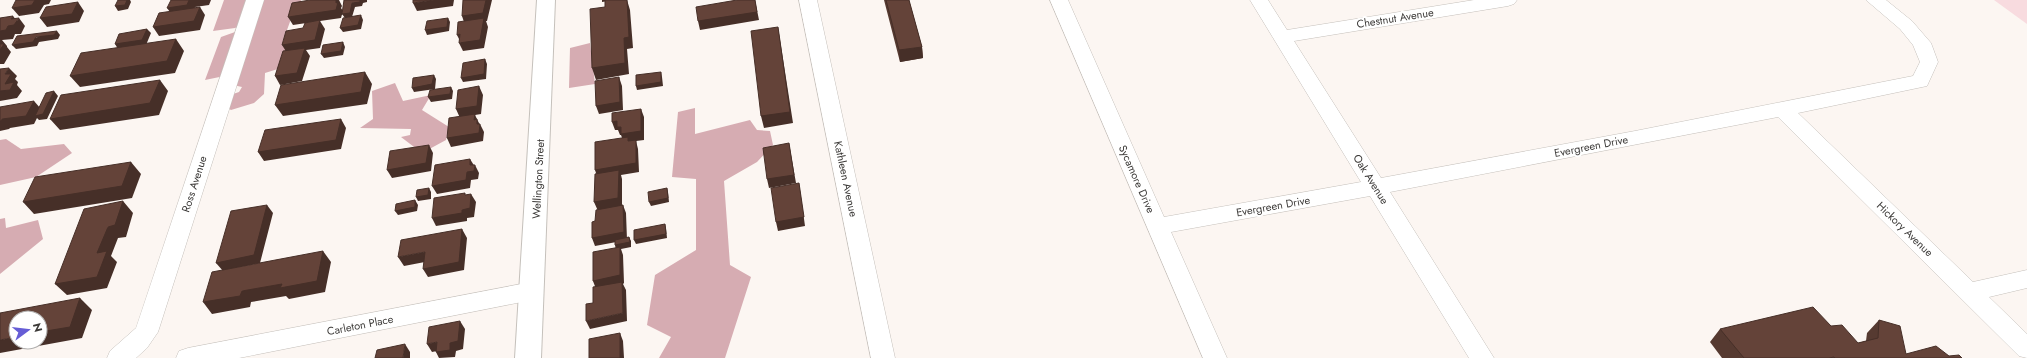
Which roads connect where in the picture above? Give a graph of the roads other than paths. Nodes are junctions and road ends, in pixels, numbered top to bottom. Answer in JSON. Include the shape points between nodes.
{"nodes":[{"id":1,"x":255,"y":0,"type":"edge"},
{"id":2,"x":546,"y":0,"type":"edge"},
{"id":3,"x":808,"y":0,"type":"edge"},
{"id":4,"x":1058,"y":0,"type":"edge"},
{"id":5,"x":1259,"y":0,"type":"edge"},
{"id":6,"x":1508,"y":0,"type":"edge"},
{"id":7,"x":1874,"y":0,"type":"edge"},
{"id":8,"x":1283,"y":37,"type":"junction"},
{"id":9,"x":1783,"y":110,"type":"junction"},
{"id":10,"x":1376,"y":187,"type":"junction"},
{"id":11,"x":1158,"y":226,"type":"junction"},
{"id":12,"x":2027,"y":279,"type":"edge"},
{"id":13,"x":532,"y":291,"type":"junction"},
{"id":14,"x":1970,"y":292,"type":"junction"},
{"id":15,"x":2027,"y":349,"type":"edge"},
{"id":16,"x":119,"y":358,"type":"edge"},
{"id":17,"x":188,"y":358,"type":"edge"},
{"id":18,"x":528,"y":358,"type":"edge"},
{"id":19,"x":883,"y":358,"type":"edge"},
{"id":20,"x":1215,"y":358,"type":"edge"},
{"id":21,"x":1482,"y":358,"type":"edge"}],
"edges":[{"from":1,"to":16,"type":"street","name":"Ross Avenue","via":[[146,332]]},
{"from":2,"to":13,"type":"main road","name":"Wellington Street"},
{"from":3,"to":19,"type":"street","name":"Kathleen Avenue"},
{"from":4,"to":11,"type":"street","name":"Sycamore Drive"},
{"from":5,"to":8,"type":"street","name":"Oak Avenue"},
{"from":6,"to":8,"type":"street","name":"Chestnut Avenue"},
{"from":7,"to":9,"type":"street","name":"Evergreen Drive","via":[[1906,25],[1922,43],[1929,62],[1920,81]]},
{"from":8,"to":10,"type":"street","name":"Oak Avenue"},
{"from":9,"to":10,"type":"street","name":"Evergreen Drive"},
{"from":9,"to":14,"type":"street","name":"Hickory Avenue"},
{"from":10,"to":11,"type":"street","name":"Evergreen Drive"},
{"from":10,"to":21,"type":"street","name":"Oak Avenue"},
{"from":11,"to":20,"type":"street","name":"Sycamore Drive"},
{"from":12,"to":14,"type":"street"},
{"from":13,"to":17,"type":"street","name":"Carleton Place"},
{"from":13,"to":18,"type":"main road","name":"Wellington Street"},
{"from":14,"to":15,"type":"street","name":"Hickory Avenue"}]}
